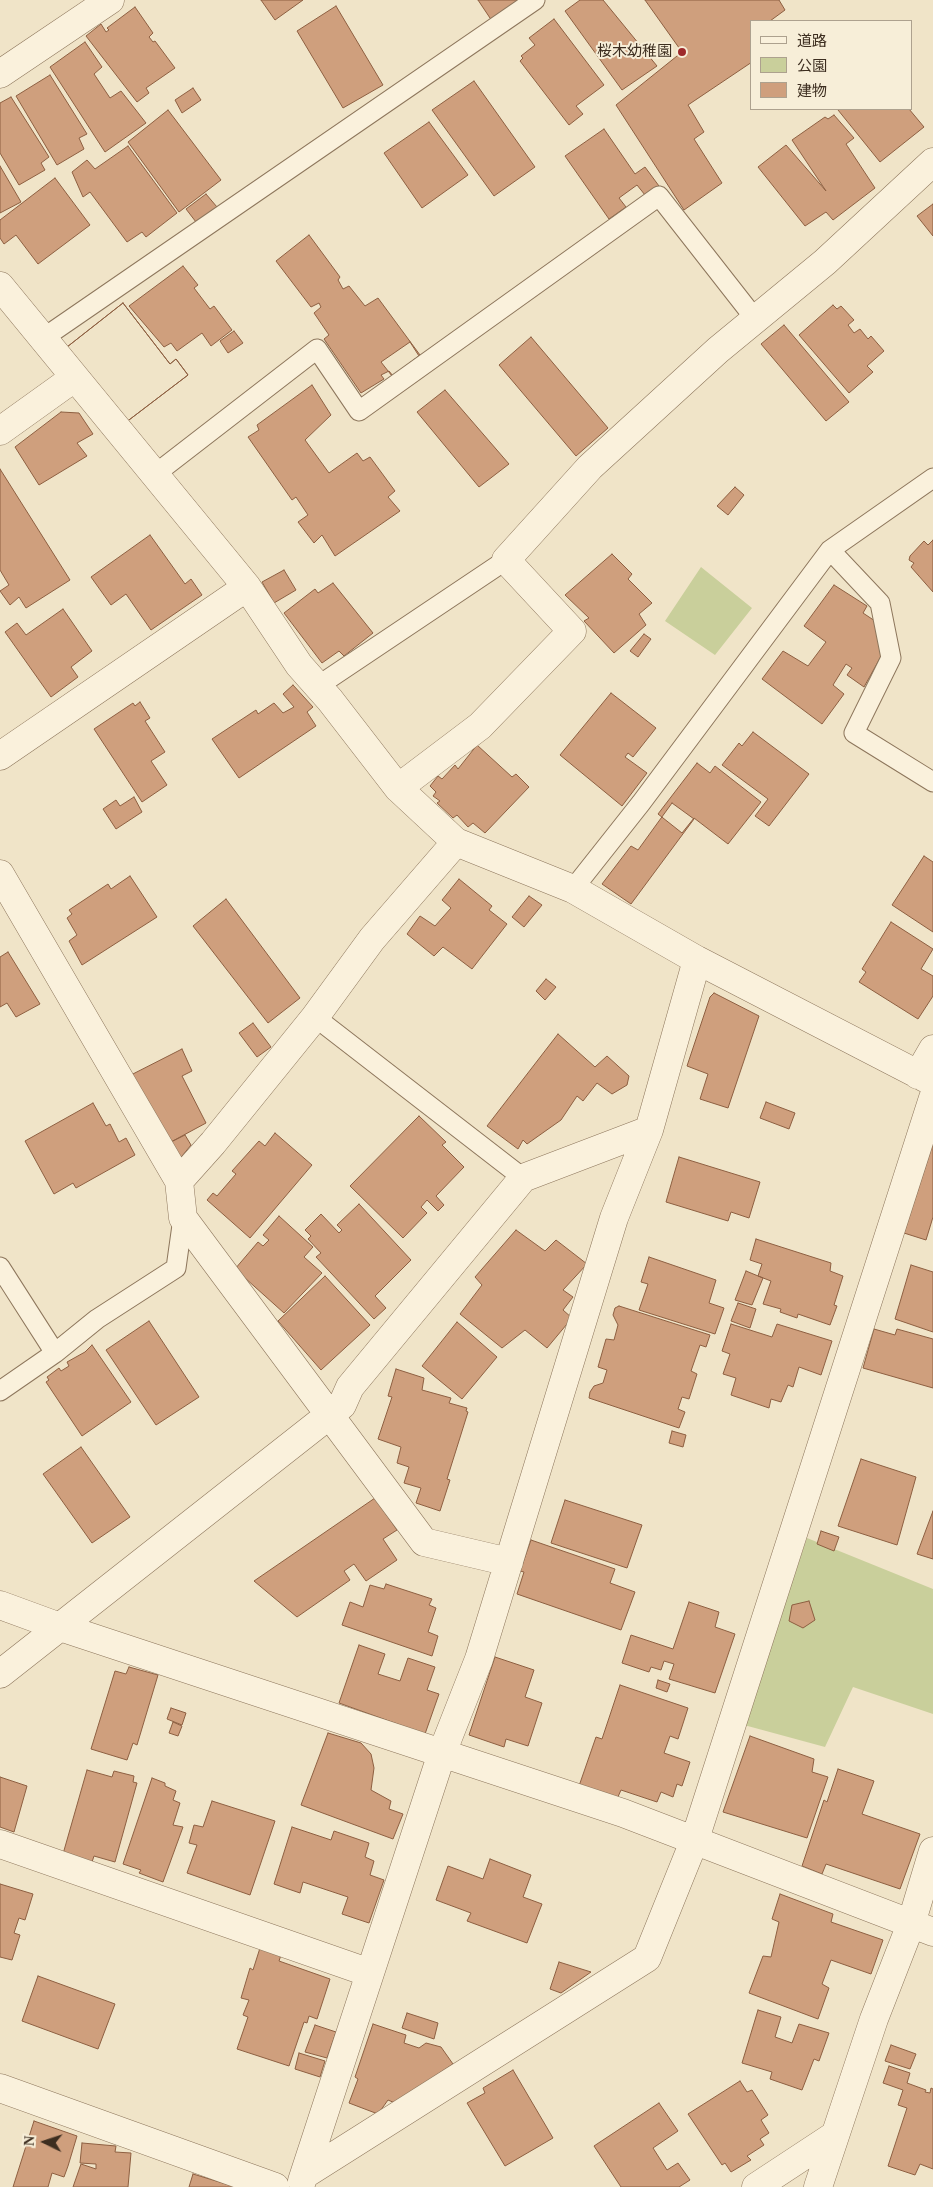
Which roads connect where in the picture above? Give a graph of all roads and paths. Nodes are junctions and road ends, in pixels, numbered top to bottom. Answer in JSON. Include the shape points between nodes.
{"nodes":[{"id":1,"x":110,"y":0,"type":"edge"},
{"id":2,"x":536,"y":0,"type":"edge"},
{"id":3,"x":0,"y":74,"type":"edge"},
{"id":4,"x":933,"y":162,"type":"edge"},
{"id":5,"x":0,"y":286,"type":"edge"},
{"id":6,"x":756,"y":320,"type":"junction"},
{"id":7,"x":42,"y":339,"type":"junction"},
{"id":8,"x":74,"y":378,"type":"junction"},
{"id":9,"x":0,"y":432,"type":"edge"},
{"id":10,"x":154,"y":475,"type":"junction"},
{"id":11,"x":933,"y":478,"type":"edge"},
{"id":12,"x":830,"y":550,"type":"junction"},
{"id":13,"x":506,"y":560,"type":"junction"},
{"id":14,"x":247,"y":587,"type":"junction"},
{"id":15,"x":318,"y":686,"type":"junction"},
{"id":16,"x":0,"y":756,"type":"edge"},
{"id":17,"x":933,"y":782,"type":"edge"},
{"id":18,"x":398,"y":788,"type":"junction"},
{"id":19,"x":456,"y":842,"type":"junction"},
{"id":20,"x":0,"y":874,"type":"edge"},
{"id":21,"x":573,"y":888,"type":"junction"},
{"id":22,"x":696,"y":960,"type":"junction"},
{"id":23,"x":315,"y":1017,"type":"junction"},
{"id":24,"x":933,"y":1049,"type":"edge"},
{"id":25,"x":926,"y":1078,"type":"edge"},
{"id":26,"x":933,"y":1098,"type":"edge"},
{"id":27,"x":649,"y":1130,"type":"junction"},
{"id":28,"x":523,"y":1178,"type":"junction"},
{"id":29,"x":179,"y":1181,"type":"junction"},
{"id":30,"x":183,"y":1218,"type":"junction"},
{"id":31,"x":0,"y":1267,"type":"edge"},
{"id":32,"x":55,"y":1353,"type":"junction"},
{"id":33,"x":0,"y":1391,"type":"edge"},
{"id":34,"x":330,"y":1414,"type":"junction"},
{"id":35,"x":508,"y":1562,"type":"junction"},
{"id":36,"x":0,"y":1604,"type":"edge"},
{"id":37,"x":60,"y":1627,"type":"junction"},
{"id":38,"x":0,"y":1674,"type":"edge"},
{"id":39,"x":442,"y":1753,"type":"junction"},
{"id":40,"x":694,"y":1839,"type":"junction"},
{"id":41,"x":0,"y":1844,"type":"edge"},
{"id":42,"x":933,"y":1850,"type":"edge"},
{"id":43,"x":922,"y":1928,"type":"edge"},
{"id":44,"x":370,"y":1973,"type":"junction"},
{"id":45,"x":0,"y":2088,"type":"edge"},
{"id":46,"x":835,"y":2135,"type":"junction"},
{"id":47,"x":302,"y":2181,"type":"edge"},
{"id":48,"x":275,"y":2187,"type":"edge"},
{"id":49,"x":756,"y":2187,"type":"edge"},
{"id":50,"x":818,"y":2187,"type":"edge"}],
"edges":[{"from":1,"to":3,"type":"street"},
{"from":2,"to":7,"type":"lane"},
{"from":4,"to":6,"type":"street","via":[[825,262]]},
{"from":5,"to":7,"type":"street"},
{"from":6,"to":10,"type":"lane","via":[[659,196],[359,411],[317,349]]},
{"from":6,"to":13,"type":"street","via":[[718,350],[590,467]]},
{"from":7,"to":8,"type":"street"},
{"from":8,"to":9,"type":"street"},
{"from":8,"to":10,"type":"street"},
{"from":10,"to":14,"type":"street"},
{"from":11,"to":12,"type":"lane"},
{"from":12,"to":17,"type":"lane","via":[[880,603],[891,658],[854,733]]},
{"from":12,"to":21,"type":"lane","via":[[641,804]]},
{"from":13,"to":15,"type":"lane"},
{"from":13,"to":18,"type":"street","via":[[572,631],[480,726]]},
{"from":14,"to":15,"type":"street","via":[[299,665]]},
{"from":14,"to":16,"type":"street"},
{"from":15,"to":18,"type":"street"},
{"from":18,"to":19,"type":"street"},
{"from":19,"to":21,"type":"street"},
{"from":19,"to":23,"type":"street","via":[[372,938]]},
{"from":20,"to":29,"type":"street"},
{"from":21,"to":22,"type":"street"},
{"from":22,"to":25,"type":"street"},
{"from":22,"to":27,"type":"street"},
{"from":23,"to":28,"type":"lane"},
{"from":23,"to":29,"type":"street"},
{"from":24,"to":25,"type":"street"},
{"from":26,"to":40,"type":"street"},
{"from":27,"to":28,"type":"street"},
{"from":27,"to":35,"type":"street","via":[[614,1218]]},
{"from":28,"to":34,"type":"street","via":[[350,1387],[342,1405]]},
{"from":29,"to":30,"type":"street"},
{"from":30,"to":32,"type":"lane","via":[[176,1268],[97,1319]]},
{"from":30,"to":34,"type":"street"},
{"from":31,"to":32,"type":"lane"},
{"from":32,"to":33,"type":"lane"},
{"from":34,"to":35,"type":"street","via":[[424,1542]]},
{"from":34,"to":37,"type":"street"},
{"from":35,"to":39,"type":"street","via":[[479,1659]]},
{"from":36,"to":37,"type":"street"},
{"from":37,"to":38,"type":"street"},
{"from":37,"to":39,"type":"street"},
{"from":39,"to":40,"type":"street"},
{"from":39,"to":44,"type":"street"},
{"from":40,"to":43,"type":"street"},
{"from":40,"to":47,"type":"street","via":[[647,1958]]},
{"from":41,"to":44,"type":"street"},
{"from":42,"to":43,"type":"street"},
{"from":43,"to":46,"type":"street","via":[[874,2019]]},
{"from":44,"to":47,"type":"street"},
{"from":45,"to":48,"type":"street"},
{"from":46,"to":49,"type":"street"},
{"from":46,"to":50,"type":"street"}]}
